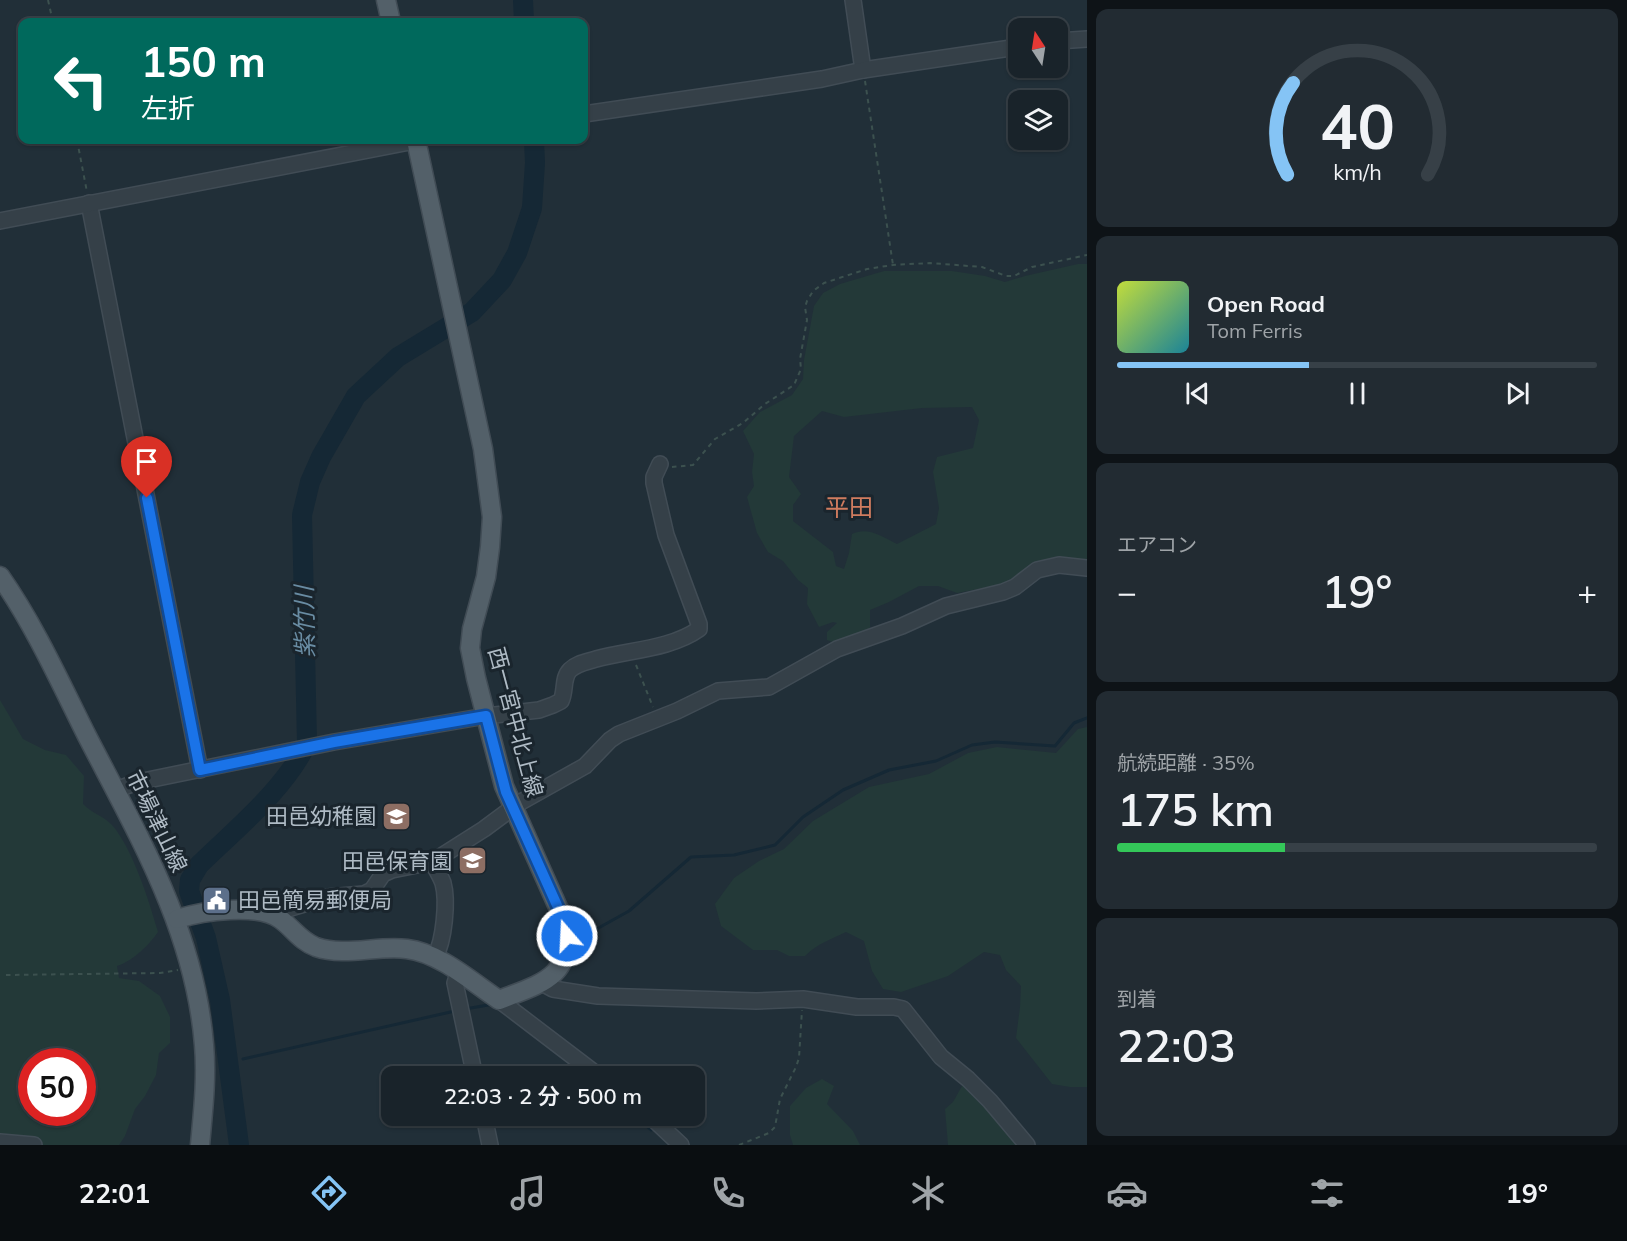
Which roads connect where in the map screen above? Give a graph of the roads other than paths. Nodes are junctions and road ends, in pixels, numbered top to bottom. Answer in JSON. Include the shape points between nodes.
{"nodes":[{"id":1,"x":386,"y":0,"type":"edge"},
{"id":2,"x":853,"y":0,"type":"edge"},
{"id":3,"x":390,"y":18,"type":"edge"},
{"id":4,"x":1087,"y":39,"type":"edge"},
{"id":5,"x":1068,"y":40,"type":"edge"},
{"id":6,"x":1008,"y":48,"type":"edge"},
{"id":7,"x":863,"y":70,"type":"junction"},
{"id":8,"x":588,"y":113,"type":"edge"},
{"id":9,"x":396,"y":144,"type":"edge"},
{"id":10,"x":418,"y":144,"type":"edge"},
{"id":11,"x":89,"y":203,"type":"junction"},
{"id":12,"x":0,"y":221,"type":"edge"},
{"id":13,"x":660,"y":464,"type":"road end"},
{"id":14,"x":1087,"y":568,"type":"edge"},
{"id":15,"x":0,"y":576,"type":"edge"},
{"id":16,"x":486,"y":716,"type":"junction"},
{"id":17,"x":200,"y":770,"type":"junction"},
{"id":18,"x":115,"y":790,"type":"junction"},
{"id":19,"x":513,"y":807,"type":"junction"},
{"id":20,"x":432,"y":862,"type":"junction"},
{"id":21,"x":271,"y":914,"type":"junction"},
{"id":22,"x":184,"y":916,"type":"junction"},
{"id":23,"x":435,"y":957,"type":"junction"},
{"id":24,"x":458,"y":973,"type":"junction"},
{"id":25,"x":542,"y":983,"type":"junction"},
{"id":26,"x":499,"y":1000,"type":"junction"},
{"id":27,"x":473,"y":1066,"type":"edge"},
{"id":28,"x":586,"y":1066,"type":"edge"},
{"id":29,"x":486,"y":1126,"type":"edge"},
{"id":30,"x":661,"y":1126,"type":"edge"},
{"id":31,"x":0,"y":1142,"type":"edge"},
{"id":32,"x":34,"y":1145,"type":"edge"},
{"id":33,"x":200,"y":1145,"type":"edge"},
{"id":34,"x":490,"y":1145,"type":"edge"},
{"id":35,"x":681,"y":1145,"type":"edge"},
{"id":36,"x":1027,"y":1145,"type":"edge"}],
"edges":[{"from":1,"to":3,"type":"main road"},
{"from":2,"to":7,"type":"street"},
{"from":4,"to":5,"type":"street"},
{"from":6,"to":7,"type":"street"},
{"from":7,"to":8,"type":"street"},
{"from":9,"to":11,"type":"street"},
{"from":10,"to":16,"type":"main road","name":"西一宮中北上線","via":[[483,448],[492,517],[486,577],[470,648]]},
{"from":11,"to":12,"type":"street"},
{"from":11,"to":17,"type":"street"},
{"from":13,"to":16,"type":"street","via":[[654,483],[661,515],[699,629],[677,641],[581,663],[566,676],[563,696],[553,705]]},
{"from":14,"to":19,"type":"street","via":[[1059,565],[1037,570],[1003,592],[940,608],[837,649],[769,687],[718,691],[619,734],[585,766]]},
{"from":15,"to":18,"type":"main road","name":"市場津山線","via":[[39,639]]},
{"from":16,"to":17,"type":"street"},
{"from":16,"to":19,"type":"main road","name":"西一宮中北上線"},
{"from":17,"to":18,"type":"street"},
{"from":18,"to":22,"type":"main road","name":"市場津山線","via":[[158,877]]},
{"from":19,"to":20,"type":"street"},
{"from":19,"to":25,"type":"main road","name":"西一宮中北上線","via":[[565,923],[564,959],[558,970]]},
{"from":20,"to":21,"type":"street","via":[[383,874],[372,891],[364,894],[328,897]]},
{"from":20,"to":23,"type":"street","via":[[444,891],[442,942]]},
{"from":21,"to":22,"type":"main road","via":[[256,910]]},
{"from":21,"to":23,"type":"main road","via":[[316,947],[405,949]]},
{"from":22,"to":33,"type":"main road","name":"市場津山線","via":[[204,1044]]},
{"from":23,"to":24,"type":"main road"},
{"from":24,"to":26,"type":"main road"},
{"from":24,"to":27,"type":"street","via":[[455,983]]},
{"from":25,"to":26,"type":"main road","name":"西一宮中北上線"},
{"from":25,"to":36,"type":"street","via":[[553,989],[611,997],[803,999],[903,1010],[941,1057],[990,1101]]},
{"from":26,"to":28,"type":"street"},
{"from":29,"to":34,"type":"street"},
{"from":30,"to":35,"type":"street"},
{"from":31,"to":32,"type":"street"}]}
